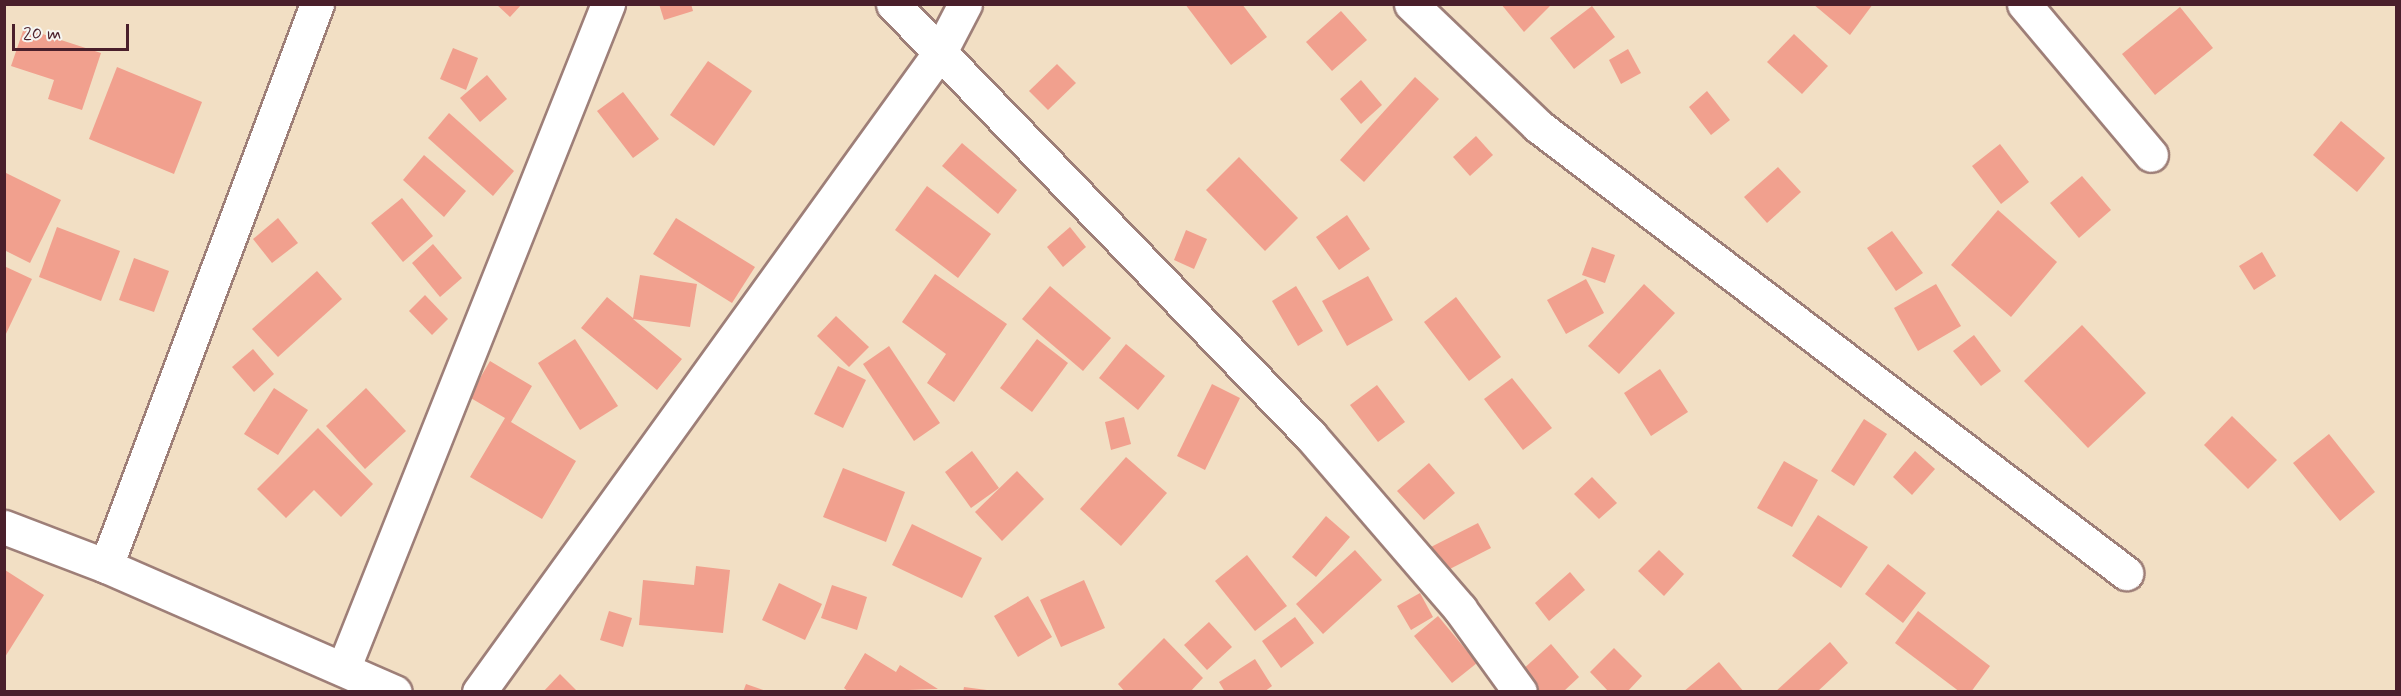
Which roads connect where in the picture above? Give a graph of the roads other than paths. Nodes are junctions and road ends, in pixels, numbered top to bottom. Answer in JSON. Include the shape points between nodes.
{"nodes":[{"id":1,"x":317,"y":4,"type":"edge"},
{"id":2,"x":608,"y":4,"type":"edge"},
{"id":3,"x":892,"y":4,"type":"edge"},
{"id":4,"x":965,"y":4,"type":"edge"},
{"id":5,"x":1411,"y":4,"type":"edge"},
{"id":6,"x":2024,"y":4,"type":"edge"},
{"id":7,"x":940,"y":52,"type":"junction"},
{"id":8,"x":2151,"y":155,"type":"dead end"},
{"id":9,"x":4,"y":527,"type":"edge"},
{"id":10,"x":106,"y":566,"type":"junction"},
{"id":11,"x":2126,"y":573,"type":"dead end"},
{"id":12,"x":344,"y":666,"type":"junction"},
{"id":13,"x":394,"y":692,"type":"edge"},
{"id":14,"x":479,"y":692,"type":"edge"},
{"id":15,"x":1520,"y":692,"type":"edge"}],
"edges":[{"from":1,"to":10,"type":"street"},
{"from":2,"to":12,"type":"street"},
{"from":3,"to":7,"type":"street"},
{"from":4,"to":7,"type":"street"},
{"from":5,"to":11,"type":"street","via":[[1538,126]]},
{"from":6,"to":8,"type":"street"},
{"from":7,"to":14,"type":"street"},
{"from":7,"to":15,"type":"street","via":[[1310,435],[1460,609]]},
{"from":9,"to":10,"type":"street"},
{"from":10,"to":12,"type":"street"},
{"from":12,"to":13,"type":"street"}]}
